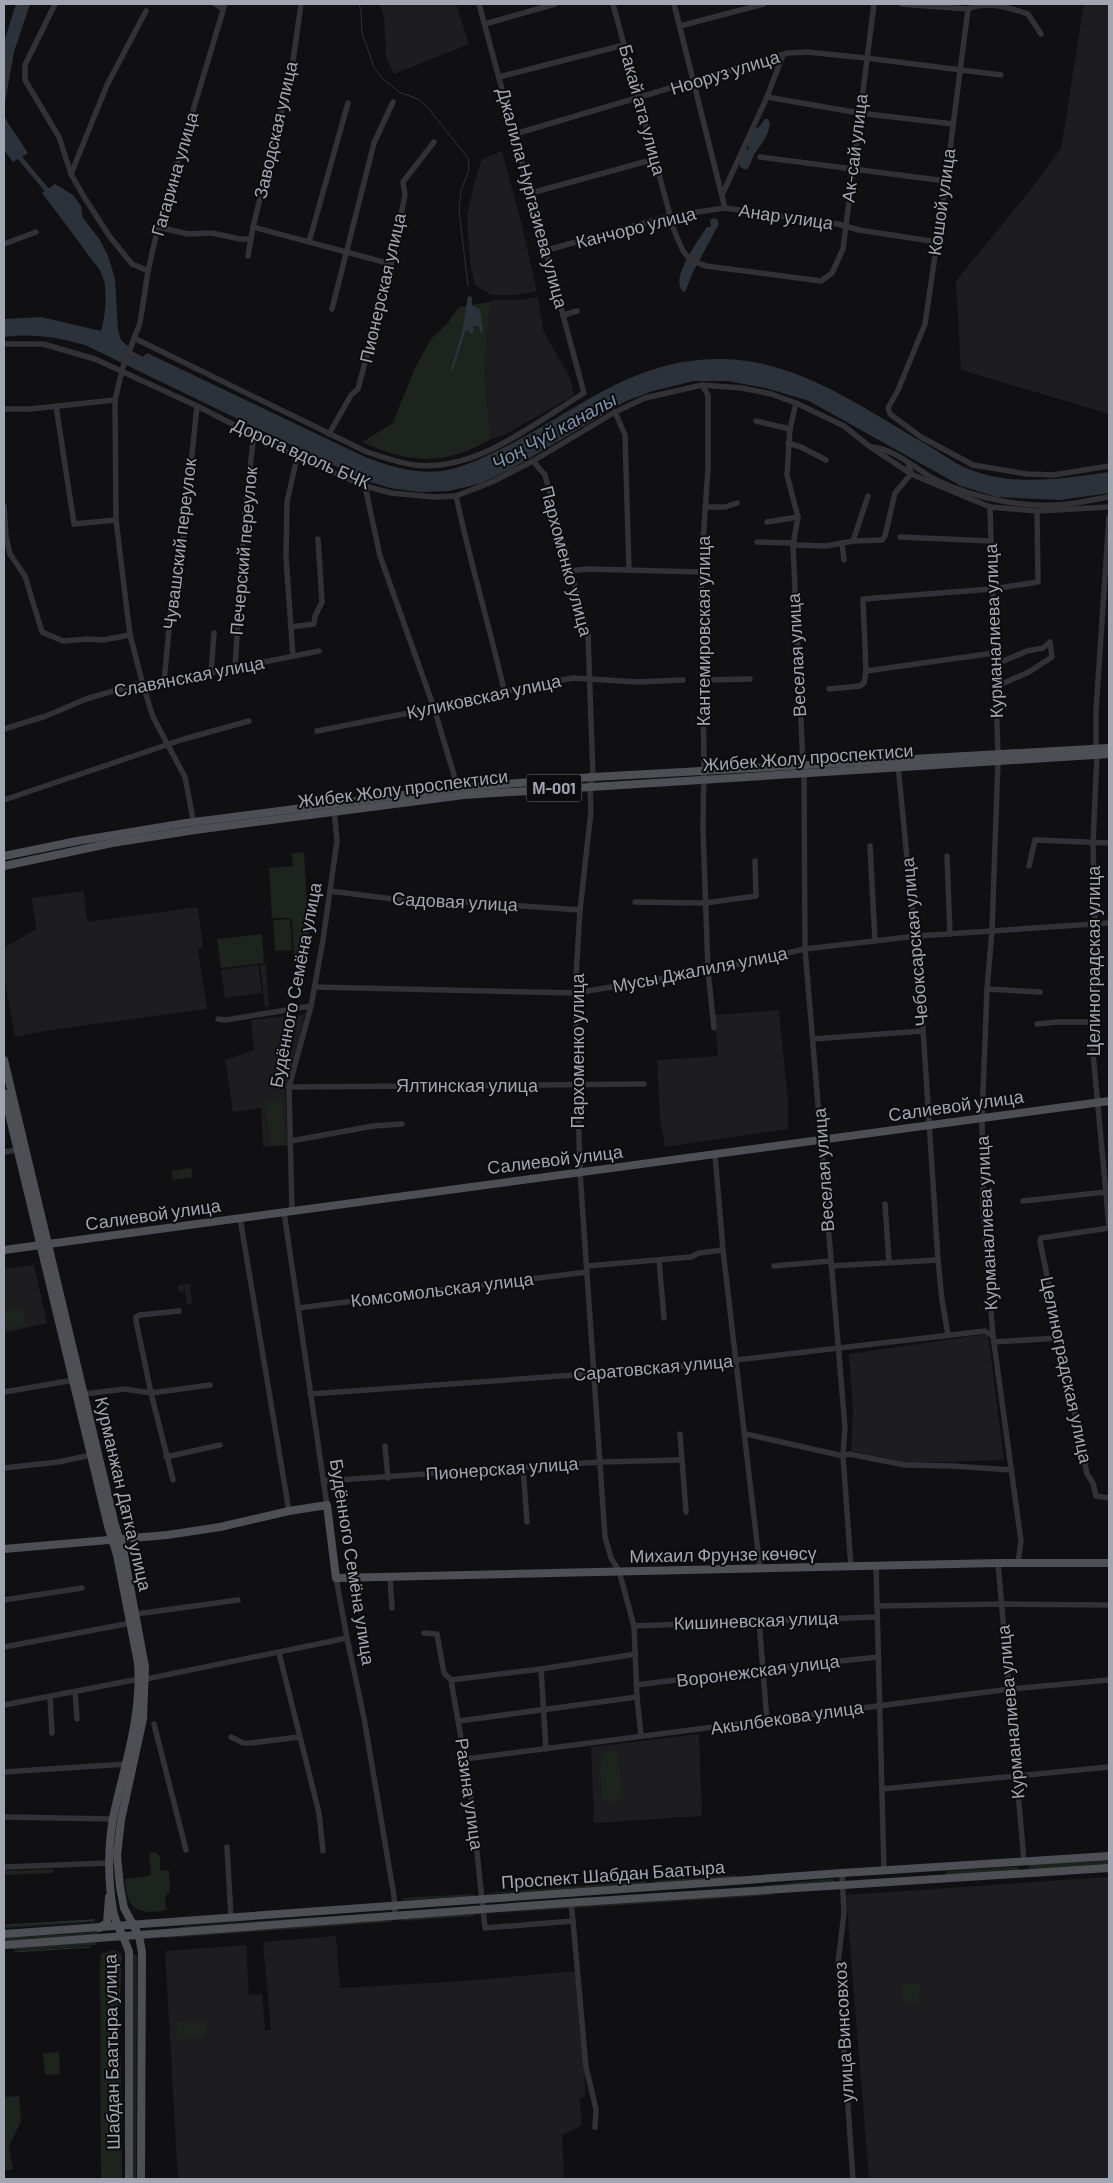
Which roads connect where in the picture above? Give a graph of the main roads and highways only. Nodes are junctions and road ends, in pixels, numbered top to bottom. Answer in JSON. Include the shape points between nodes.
{"nodes":[{"id":1,"x":1109,"y":748,"type":"edge"},
{"id":2,"x":1096,"y":752,"type":"junction"},
{"id":3,"x":1109,"y":754,"type":"edge"},
{"id":4,"x":704,"y":775,"type":"junction"},
{"id":5,"x":456,"y":792,"type":"junction"},
{"id":6,"x":195,"y":826,"type":"junction"},
{"id":7,"x":4,"y":856,"type":"edge"},
{"id":8,"x":4,"y":866,"type":"edge"},
{"id":9,"x":4,"y":1060,"type":"edge"},
{"id":10,"x":4,"y":1093,"type":"edge"},
{"id":11,"x":1109,"y":1101,"type":"edge"},
{"id":12,"x":45,"y":1245,"type":"junction"},
{"id":13,"x":4,"y":1250,"type":"edge"},
{"id":14,"x":116,"y":1540,"type":"junction"},
{"id":15,"x":4,"y":1549,"type":"edge"},
{"id":16,"x":1109,"y":1564,"type":"edge"},
{"id":17,"x":336,"y":1578,"type":"joint"},
{"id":18,"x":142,"y":1679,"type":"junction"},
{"id":19,"x":1109,"y":1856,"type":"edge"},
{"id":20,"x":1024,"y":1861,"type":"junction"},
{"id":21,"x":941,"y":1866,"type":"junction"},
{"id":22,"x":921,"y":1868,"type":"junction"},
{"id":23,"x":1109,"y":1868,"type":"edge"},
{"id":24,"x":1025,"y":1873,"type":"junction"},
{"id":25,"x":943,"y":1878,"type":"junction"},
{"id":26,"x":746,"y":1880,"type":"junction"},
{"id":27,"x":922,"y":1880,"type":"junction"},
{"id":28,"x":110,"y":1887,"type":"junction"},
{"id":29,"x":747,"y":1892,"type":"junction"},
{"id":30,"x":134,"y":1926,"type":"junction"},
{"id":31,"x":120,"y":1927,"type":"junction"},
{"id":32,"x":99,"y":1928,"type":"junction"},
{"id":33,"x":4,"y":1934,"type":"edge"},
{"id":34,"x":139,"y":1936,"type":"junction"},
{"id":35,"x":125,"y":1937,"type":"junction"},
{"id":36,"x":4,"y":1945,"type":"edge"},
{"id":37,"x":129,"y":2179,"type":"edge"},
{"id":38,"x":141,"y":2179,"type":"edge"}],
"edges":[{"from":1,"to":2,"type":"main road","name":"Жибек Жолу проспектиси","number":"М-001"},
{"from":2,"to":3,"type":"main road","name":"Жибек Жолу проспектиси","number":"М-001"},
{"from":2,"to":4,"type":"main road","name":"Жибек Жолу проспектиси","number":"М-001"},
{"from":4,"to":5,"type":"main road","name":"Жибек Жолу проспектиси","number":"М-001","via":[[590,786]]},
{"from":4,"to":5,"type":"main road","name":"Жибек Жолу проспектиси","number":"М-001","via":[[593,777]]},
{"from":5,"to":6,"type":"main road","name":"Жибек Жолу проспектиси","number":"М-001"},
{"from":6,"to":7,"type":"main road","name":"Жибек Жолу проспектиси","number":"М-001","via":[[96,838]]},
{"from":6,"to":8,"type":"main road","name":"Жибек Жолу проспектиси","number":"М-001"},
{"from":9,"to":12,"type":"main road","name":"Курманжан Датка улица"},
{"from":10,"to":12,"type":"main road","name":"Курманжан Датка улица"},
{"from":11,"to":12,"type":"main road","name":"Салиевой улица"},
{"from":12,"to":13,"type":"main road","name":"Салиевой улица"},
{"from":12,"to":14,"type":"main road","name":"Курманжан Датка улица","via":[[84,1394]]},
{"from":12,"to":14,"type":"main road","name":"Курманжан Датка улица","via":[[91,1455]]},
{"from":14,"to":15,"type":"main road"},
{"from":14,"to":17,"type":"main road","name":"Будённого Семёна улица","via":[[220,1526],[327,1505]]},
{"from":14,"to":18,"type":"main road","name":"Курманжан Датка улица"},
{"from":14,"to":18,"type":"main road","name":"Курманжан Датка улица","via":[[145,1662]]},
{"from":16,"to":17,"type":"main road","name":"Михаил Фрунзе көчөсү","via":[[998,1563]]},
{"from":18,"to":28,"type":"main road","name":"Курманжан Датка улица","via":[[127,1764],[113,1819]]},
{"from":18,"to":30,"type":"main road","name":"Курманжан Датка улица","via":[[140,1734],[121,1820],[117,1855],[124,1908]]},
{"from":19,"to":20,"type":"main road","name":"Проспект Шабдан Баатыра"},
{"from":20,"to":21,"type":"main road","name":"Проспект Шабдан Баатыра"},
{"from":20,"to":24,"type":"main road"},
{"from":21,"to":22,"type":"main road","name":"Проспект Шабдан Баатыра"},
{"from":21,"to":25,"type":"main road"},
{"from":22,"to":26,"type":"main road","name":"Проспект Шабдан Баатыра"},
{"from":22,"to":27,"type":"main road"},
{"from":23,"to":24,"type":"main road","name":"Проспект Шабдан Баатыра"},
{"from":24,"to":25,"type":"main road","name":"Проспект Шабдан Баатыра"},
{"from":25,"to":27,"type":"main road","name":"Проспект Шабдан Баатыра"},
{"from":26,"to":29,"type":"main road"},
{"from":26,"to":30,"type":"main road","name":"Проспект Шабдан Баатыра"},
{"from":27,"to":29,"type":"main road","name":"Проспект Шабдан Баатыра"},
{"from":28,"to":31,"type":"main road","name":"Курманжан Датка улица","via":[[113,1912]]},
{"from":28,"to":32,"type":"main road","via":[[106,1923]]},
{"from":29,"to":34,"type":"main road","name":"Проспект Шабдан Баатыра"},
{"from":30,"to":31,"type":"main road","name":"Проспект Шабдан Баатыра"},
{"from":30,"to":34,"type":"main road","name":"Курманжан Датка улица"},
{"from":31,"to":32,"type":"main road","name":"Проспект Шабдан Баатыра"},
{"from":31,"to":35,"type":"main road","name":"Шабдан Баатыра улица"},
{"from":32,"to":33,"type":"main road","name":"Проспект Шабдан Баатыра"},
{"from":34,"to":35,"type":"main road","name":"Проспект Шабдан Баатыра"},
{"from":34,"to":38,"type":"main road","name":"Шабдан Баатыра улица","via":[[142,1952]]},
{"from":35,"to":36,"type":"main road","name":"Проспект Шабдан Баатыра"},
{"from":35,"to":37,"type":"main road","name":"Шабдан Баатыра улица","via":[[129,1952]]}]}
